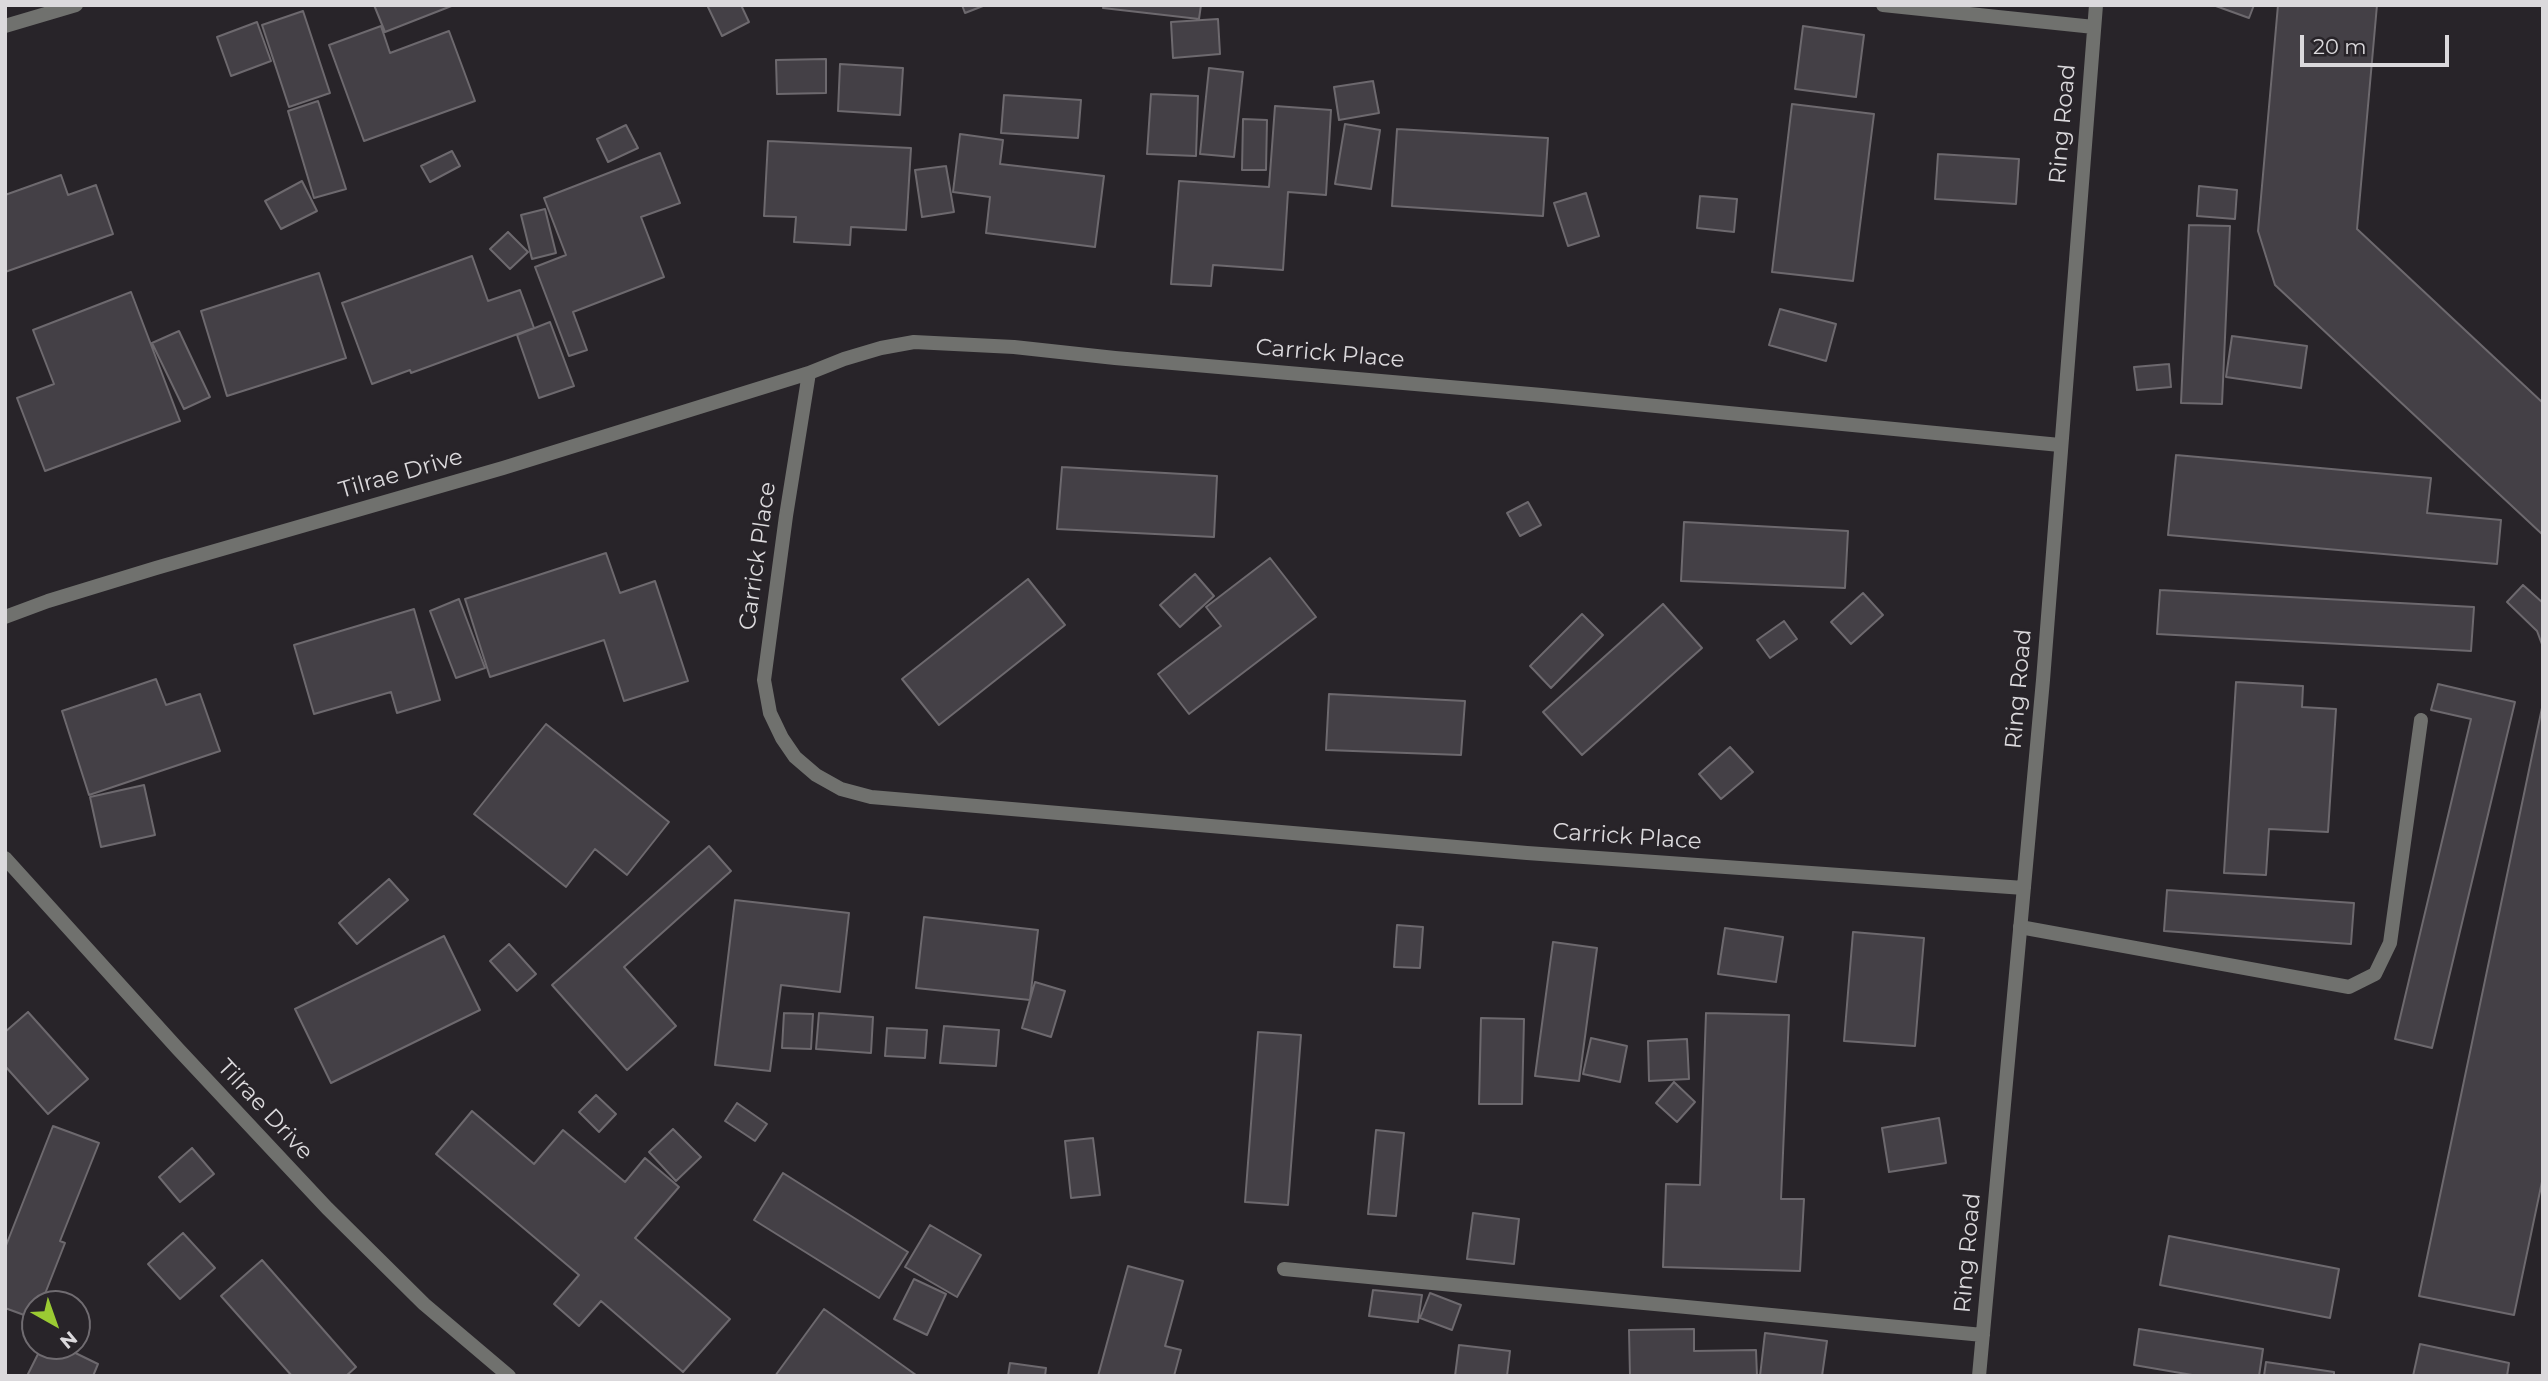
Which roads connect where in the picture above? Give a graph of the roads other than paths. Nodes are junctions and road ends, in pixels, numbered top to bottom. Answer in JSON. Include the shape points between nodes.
{"nodes":[{"id":1,"x":76,"y":5,"type":"edge"},
{"id":2,"x":1883,"y":5,"type":"edge"},
{"id":3,"x":2096,"y":5,"type":"edge"},
{"id":4,"x":5,"y":26,"type":"edge"},
{"id":5,"x":2094,"y":27,"type":"junction"},
{"id":6,"x":809,"y":373,"type":"junction"},
{"id":7,"x":2060,"y":445,"type":"junction"},
{"id":8,"x":5,"y":617,"type":"edge"},
{"id":9,"x":2421,"y":720,"type":"dead end"},
{"id":10,"x":5,"y":858,"type":"edge"},
{"id":11,"x":2024,"y":888,"type":"junction"},
{"id":12,"x":2020,"y":927,"type":"junction"},
{"id":13,"x":1284,"y":1269,"type":"dead end"},
{"id":14,"x":1983,"y":1335,"type":"junction"},
{"id":15,"x":509,"y":1376,"type":"edge"},
{"id":16,"x":1979,"y":1376,"type":"edge"}],
"edges":[{"from":1,"to":4,"type":"street"},
{"from":2,"to":5,"type":"street"},
{"from":3,"to":5,"type":"street","name":"Ring Road"},
{"from":5,"to":7,"type":"street","name":"Ring Road"},
{"from":6,"to":7,"type":"street","name":"Carrick Place","via":[[881,348],[914,342],[963,344]]},
{"from":6,"to":8,"type":"street","name":"Tilrae Drive"},
{"from":6,"to":11,"type":"street","name":"Carrick Place","via":[[764,680],[770,713],[795,757],[841,789],[871,797],[1499,851]]},
{"from":7,"to":11,"type":"street","name":"Ring Road"},
{"from":9,"to":12,"type":"street","via":[[2390,943],[2375,974],[2349,987]]},
{"from":10,"to":15,"type":"street","name":"Tilrae Drive","via":[[327,1209],[424,1304]]},
{"from":11,"to":12,"type":"street","name":"Ring Road"},
{"from":12,"to":14,"type":"street","name":"Ring Road"},
{"from":13,"to":14,"type":"street"},
{"from":14,"to":16,"type":"street","name":"Ring Road"}]}
